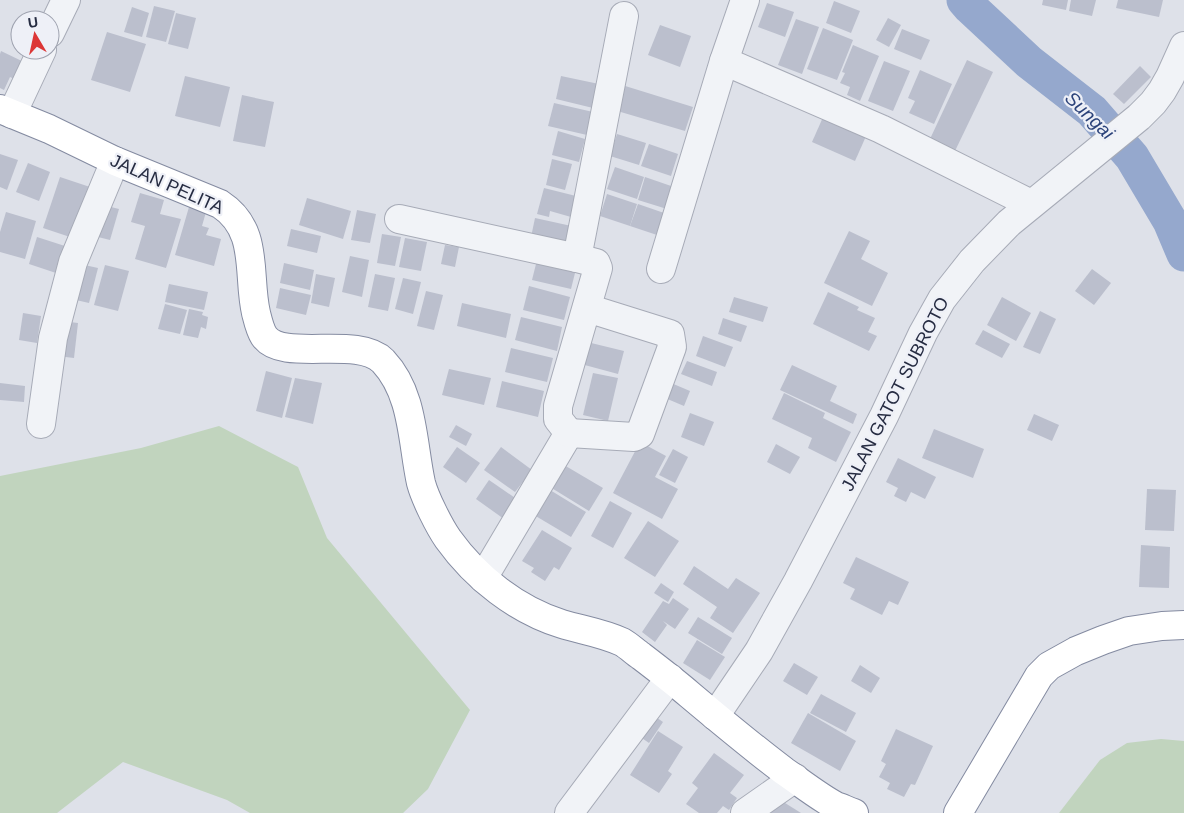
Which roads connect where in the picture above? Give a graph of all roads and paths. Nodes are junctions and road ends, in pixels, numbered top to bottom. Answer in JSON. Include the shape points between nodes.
{"nodes":[{"id":1,"x":66,"y":0,"type":"edge"},
{"id":2,"x":745,"y":0,"type":"edge"},
{"id":3,"x":60,"y":12,"type":"edge"},
{"id":4,"x":624,"y":16,"type":"dead end"},
{"id":5,"x":1184,"y":46,"type":"edge"},
{"id":6,"x":36,"y":60,"type":"edge"},
{"id":7,"x":724,"y":60,"type":"junction"},
{"id":8,"x":1184,"y":86,"type":"edge"},
{"id":9,"x":6,"y":111,"type":"edge"},
{"id":10,"x":1148,"y":120,"type":"junction"},
{"id":11,"x":115,"y":161,"type":"junction"},
{"id":12,"x":1084,"y":174,"type":"junction"},
{"id":13,"x":1031,"y":204,"type":"junction"},
{"id":14,"x":400,"y":218,"type":"dead end"},
{"id":15,"x":576,"y":258,"type":"junction"},
{"id":16,"x":661,"y":268,"type":"dead end"},
{"id":17,"x":587,"y":308,"type":"junction"},
{"id":18,"x":890,"y":417,"type":"junction"},
{"id":19,"x":41,"y":424,"type":"dead end"},
{"id":20,"x":569,"y":433,"type":"junction"},
{"id":21,"x":483,"y":578,"type":"junction"},
{"id":22,"x":1184,"y":625,"type":"edge"},
{"id":23,"x":670,"y":678,"type":"junction"},
{"id":24,"x":720,"y":721,"type":"junction"},
{"id":25,"x":795,"y":778,"type":"junction"},
{"id":26,"x":569,"y":813,"type":"edge"},
{"id":27,"x":745,"y":813,"type":"edge"},
{"id":28,"x":854,"y":813,"type":"edge"},
{"id":29,"x":958,"y":813,"type":"edge"}],
"edges":[{"from":1,"to":3,"type":"street"},
{"from":2,"to":7,"type":"street"},
{"from":4,"to":15,"type":"street"},
{"from":5,"to":10,"type":"street","name":"JALAN GATOT SUBROTO","via":[[1170,78],[1153,103]]},
{"from":6,"to":9,"type":"street"},
{"from":7,"to":13,"type":"street","via":[[882,129]]},
{"from":7,"to":16,"type":"street"},
{"from":8,"to":10,"type":"street","name":"JALAN GATOT SUBROTO","via":[[1171,105]]},
{"from":9,"to":11,"type":"highway","name":"JALAN PELITA"},
{"from":10,"to":12,"type":"street","name":"JALAN GATOT SUBROTO"},
{"from":11,"to":19,"type":"street","via":[[73,262],[53,338]]},
{"from":11,"to":21,"type":"highway","name":"JALAN PELITA","via":[[228,209],[248,241],[258,322],[264,337],[273,344],[352,349],[381,359],[402,391],[408,408],[422,486],[436,519],[448,539]]},
{"from":12,"to":13,"type":"street","name":"JALAN GATOT SUBROTO"},
{"from":12,"to":18,"type":"street","name":"JALAN GATOT SUBROTO","via":[[1050,211],[1013,241],[968,293]]},
{"from":13,"to":18,"type":"street","name":"JALAN GATOT SUBROTO","via":[[972,261],[942,299],[923,333]]},
{"from":14,"to":15,"type":"street"},
{"from":15,"to":17,"type":"street","via":[[596,263],[598,268]]},
{"from":17,"to":20,"type":"street","via":[[558,406],[558,419]]},
{"from":17,"to":20,"type":"street","via":[[670,334],[672,347],[640,434],[634,437]]},
{"from":18,"to":24,"type":"street","name":"JALAN GATOT SUBROTO","via":[[810,592],[752,693]]},
{"from":20,"to":21,"type":"street"},
{"from":21,"to":23,"type":"highway","name":"JALAN PELITA","via":[[534,613],[623,643]]},
{"from":22,"to":29,"type":"highway","via":[[1129,631],[1076,651],[1049,666],[1039,676]]},
{"from":23,"to":24,"type":"highway","name":"JALAN PELITA"},
{"from":23,"to":26,"type":"street"},
{"from":24,"to":25,"type":"highway","name":"JALAN PELITA"},
{"from":25,"to":27,"type":"street"},
{"from":25,"to":28,"type":"highway","name":"JALAN PELITA"}]}
